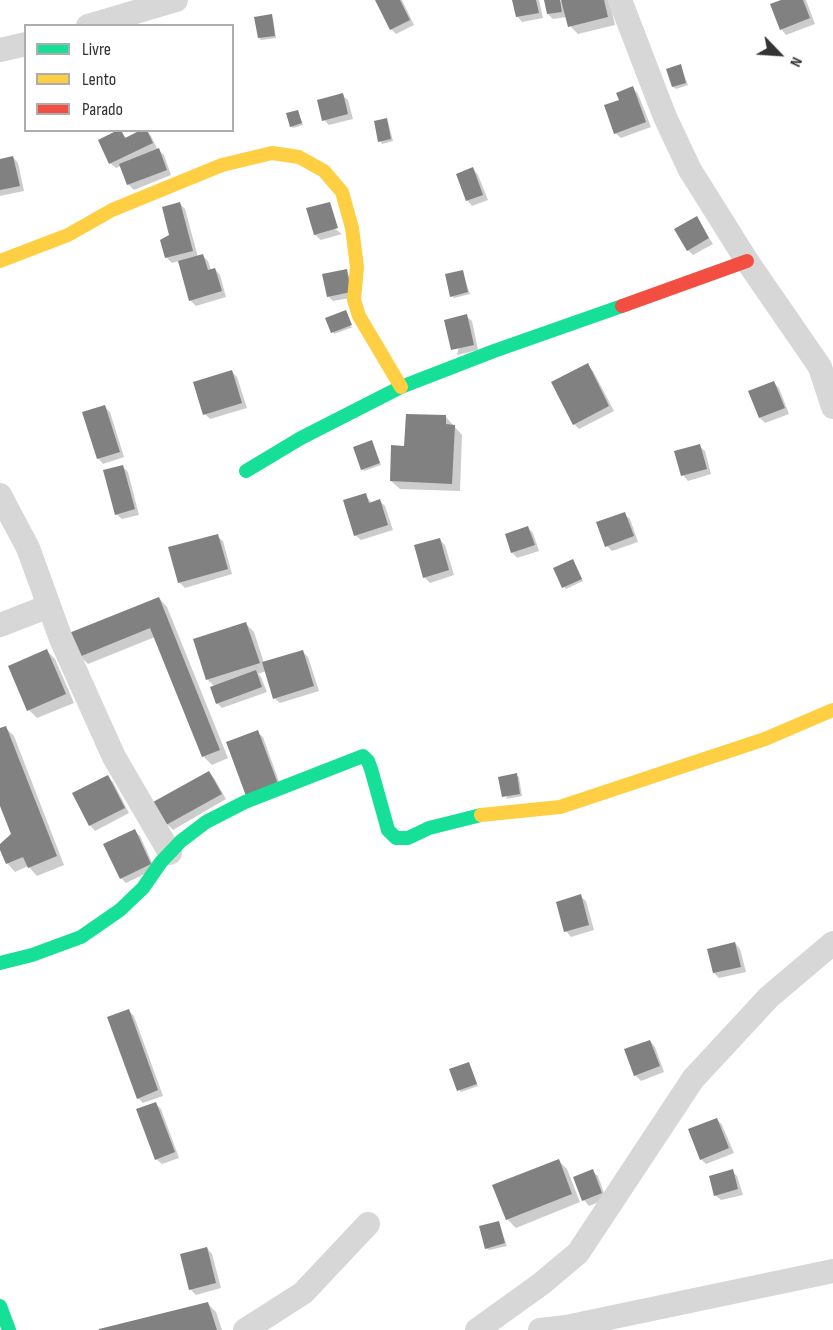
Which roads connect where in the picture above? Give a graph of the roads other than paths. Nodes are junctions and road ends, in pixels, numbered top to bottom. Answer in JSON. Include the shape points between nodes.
{"nodes":[{"id":1,"x":176,"y":0,"type":"edge"},
{"id":2,"x":620,"y":0,"type":"edge"},
{"id":3,"x":95,"y":24,"type":"edge"},
{"id":4,"x":24,"y":44,"type":"edge"},
{"id":5,"x":0,"y":50,"type":"edge"},
{"id":6,"x":0,"y":261,"type":"edge"},
{"id":7,"x":747,"y":261,"type":"junction"},
{"id":8,"x":401,"y":387,"type":"junction"},
{"id":9,"x":833,"y":407,"type":"edge"},
{"id":10,"x":246,"y":471,"type":"dead end"},
{"id":11,"x":0,"y":495,"type":"edge"},
{"id":12,"x":49,"y":606,"type":"junction"},
{"id":13,"x":0,"y":625,"type":"edge"},
{"id":14,"x":833,"y":710,"type":"edge"},
{"id":15,"x":170,"y":853,"type":"junction"},
{"id":16,"x":833,"y":943,"type":"edge"},
{"id":17,"x":0,"y":963,"type":"edge"},
{"id":18,"x":368,"y":1224,"type":"dead end"},
{"id":19,"x":833,"y":1271,"type":"edge"},
{"id":20,"x":0,"y":1306,"type":"edge"},
{"id":21,"x":9,"y":1330,"type":"edge"},
{"id":22,"x":245,"y":1330,"type":"edge"},
{"id":23,"x":477,"y":1330,"type":"edge"},
{"id":24,"x":540,"y":1330,"type":"edge"}],
"edges":[{"from":1,"to":3,"type":"street"},
{"from":2,"to":7,"type":"street","via":[[690,170]]},
{"from":4,"to":5,"type":"street"},
{"from":6,"to":8,"type":"street","via":[[68,235],[122,206],[222,165],[273,153],[299,157],[324,171],[342,192],[357,267],[354,300],[359,316]]},
{"from":7,"to":8,"type":"street"},
{"from":7,"to":9,"type":"street","via":[[820,367]]},
{"from":8,"to":10,"type":"street"},
{"from":11,"to":12,"type":"street","via":[[28,548]]},
{"from":12,"to":13,"type":"street"},
{"from":12,"to":15,"type":"street","via":[[114,757]]},
{"from":14,"to":15,"type":"street","via":[[765,739],[560,807],[472,816],[408,838],[396,838],[388,830],[371,769],[363,756],[245,802],[206,822]]},
{"from":15,"to":17,"type":"street","via":[[135,896],[81,938]]},
{"from":16,"to":23,"type":"street","via":[[769,997],[693,1079],[578,1253]]},
{"from":18,"to":22,"type":"street","via":[[303,1293]]},
{"from":19,"to":24,"type":"street"},
{"from":20,"to":21,"type":"street"}]}
